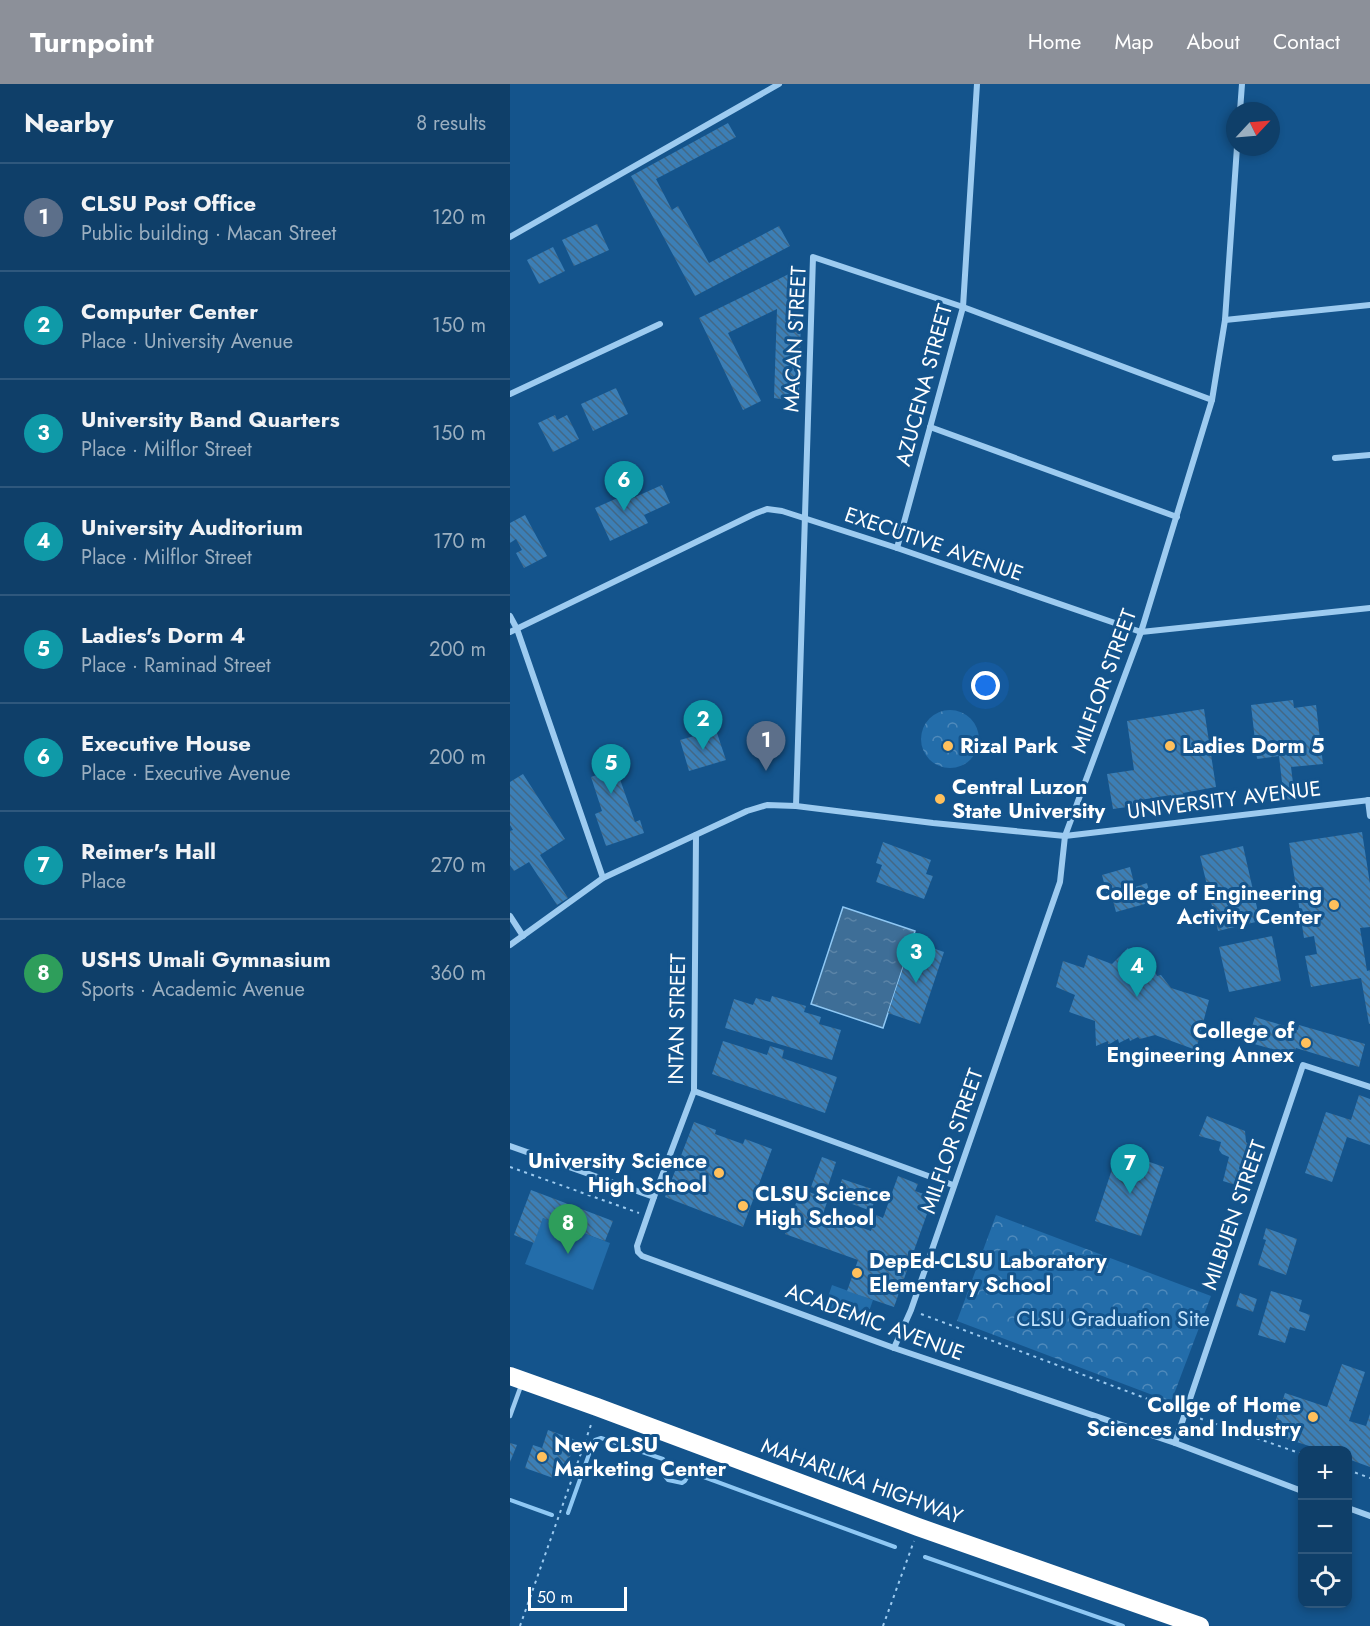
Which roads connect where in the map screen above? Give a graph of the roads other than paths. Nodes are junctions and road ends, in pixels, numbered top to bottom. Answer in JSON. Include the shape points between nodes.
{"nodes":[{"id":1,"x":779,"y":84,"type":"edge"},
{"id":2,"x":977,"y":84,"type":"edge"},
{"id":3,"x":1242,"y":84,"type":"edge"},
{"id":4,"x":1241,"y":102,"type":"edge"},
{"id":5,"x":1236,"y":156,"type":"edge"},
{"id":6,"x":510,"y":237,"type":"edge"},
{"id":7,"x":1370,"y":305,"type":"edge"},
{"id":8,"x":963,"y":307,"type":"junction"},
{"id":9,"x":1225,"y":321,"type":"junction"},
{"id":10,"x":660,"y":324,"type":"dead end"},
{"id":11,"x":510,"y":394,"type":"edge"},
{"id":12,"x":1212,"y":400,"type":"junction"},
{"id":13,"x":930,"y":427,"type":"junction"},
{"id":14,"x":1370,"y":455,"type":"edge"},
{"id":15,"x":1335,"y":458,"type":"dead end"},
{"id":16,"x":1177,"y":517,"type":"junction"},
{"id":17,"x":804,"y":518,"type":"junction"},
{"id":18,"x":897,"y":548,"type":"junction"},
{"id":19,"x":1370,"y":608,"type":"edge"},
{"id":20,"x":510,"y":616,"type":"edge"},
{"id":21,"x":513,"y":631,"type":"edge"},
{"id":22,"x":1142,"y":632,"type":"junction"},
{"id":23,"x":1369,"y":800,"type":"edge"},
{"id":24,"x":796,"y":806,"type":"junction"},
{"id":25,"x":1370,"y":816,"type":"edge"},
{"id":26,"x":696,"y":835,"type":"junction"},
{"id":27,"x":1065,"y":836,"type":"junction"},
{"id":28,"x":603,"y":878,"type":"junction"},
{"id":29,"x":510,"y":916,"type":"edge"},
{"id":30,"x":523,"y":936,"type":"junction"},
{"id":31,"x":510,"y":945,"type":"edge"},
{"id":32,"x":1370,"y":1088,"type":"edge"},
{"id":33,"x":694,"y":1090,"type":"junction"},
{"id":34,"x":510,"y":1146,"type":"edge"},
{"id":35,"x":953,"y":1185,"type":"junction"},
{"id":36,"x":654,"y":1197,"type":"junction"},
{"id":37,"x":894,"y":1348,"type":"junction"},
{"id":38,"x":517,"y":1378,"type":"edge"},
{"id":39,"x":510,"y":1416,"type":"edge"},
{"id":40,"x":1175,"y":1443,"type":"junction"},
{"id":41,"x":1298,"y":1489,"type":"edge"},
{"id":42,"x":1352,"y":1510,"type":"edge"},
{"id":43,"x":1370,"y":1516,"type":"edge"},
{"id":44,"x":1200,"y":1626,"type":"edge"}],
"edges":[{"from":1,"to":6,"type":"street"},
{"from":2,"to":8,"type":"street","name":"AZUCENA STREET"},
{"from":3,"to":4,"type":"street"},
{"from":5,"to":9,"type":"street","name":"MILFLOR STREET"},
{"from":7,"to":9,"type":"street"},
{"from":8,"to":12,"type":"street","name":"MACAN STREET"},
{"from":8,"to":13,"type":"street","name":"AZUCENA STREET"},
{"from":8,"to":17,"type":"street","name":"MACAN STREET","via":[[813,257]]},
{"from":9,"to":12,"type":"street","name":"MILFLOR STREET"},
{"from":10,"to":11,"type":"street"},
{"from":12,"to":16,"type":"street","name":"MILFLOR STREET"},
{"from":13,"to":16,"type":"street"},
{"from":13,"to":18,"type":"street","name":"AZUCENA STREET"},
{"from":14,"to":15,"type":"street"},
{"from":16,"to":22,"type":"street","name":"MILFLOR STREET"},
{"from":17,"to":18,"type":"street","name":"EXECUTIVE AVENUE"},
{"from":17,"to":21,"type":"street","name":"EXECUTIVE AVENUE","via":[[761,510]]},
{"from":17,"to":24,"type":"street","name":"MACAN STREET"},
{"from":18,"to":22,"type":"street","name":"EXECUTIVE AVENUE"},
{"from":19,"to":22,"type":"street","name":"EXECUTIVE AVENUE"},
{"from":20,"to":21,"type":"street"},
{"from":21,"to":28,"type":"street"},
{"from":22,"to":27,"type":"street","name":"MILFLOR STREET"},
{"from":23,"to":25,"type":"street"},
{"from":23,"to":27,"type":"street","name":"UNIVERSITY AVENUE"},
{"from":24,"to":26,"type":"street","name":"UNIVERSITY AVENUE","via":[[759,807]]},
{"from":24,"to":27,"type":"street","name":"UNIVERSITY AVENUE"},
{"from":26,"to":28,"type":"street","name":"UNIVERSITY AVENUE"},
{"from":26,"to":33,"type":"street","name":"INTAN STREET"},
{"from":27,"to":35,"type":"street","name":"MILFLOR STREET","via":[[1060,882]]},
{"from":28,"to":30,"type":"street","name":"UNIVERSITY AVENUE"},
{"from":29,"to":30,"type":"street"},
{"from":30,"to":31,"type":"street","name":"UNIVERSITY AVENUE"},
{"from":32,"to":40,"type":"street","name":"MILBUEN STREET","via":[[1303,1065]]},
{"from":33,"to":35,"type":"street"},
{"from":33,"to":36,"type":"street","name":"INTAN STREET"},
{"from":34,"to":36,"type":"street"},
{"from":35,"to":37,"type":"street","name":"MILFLOR STREET","via":[[911,1310]]},
{"from":36,"to":37,"type":"street","name":"ACADEMIC AVENUE","via":[[637,1246],[639,1254]]},
{"from":37,"to":40,"type":"street","name":"ACADEMIC AVENUE"},
{"from":38,"to":39,"type":"lane"},
{"from":38,"to":44,"type":"highway","name":"MAHARLIKA HIGHWAY","via":[[918,1527]]},
{"from":40,"to":41,"type":"street","name":"ACADEMIC AVENUE"},
{"from":42,"to":43,"type":"street"}]}
